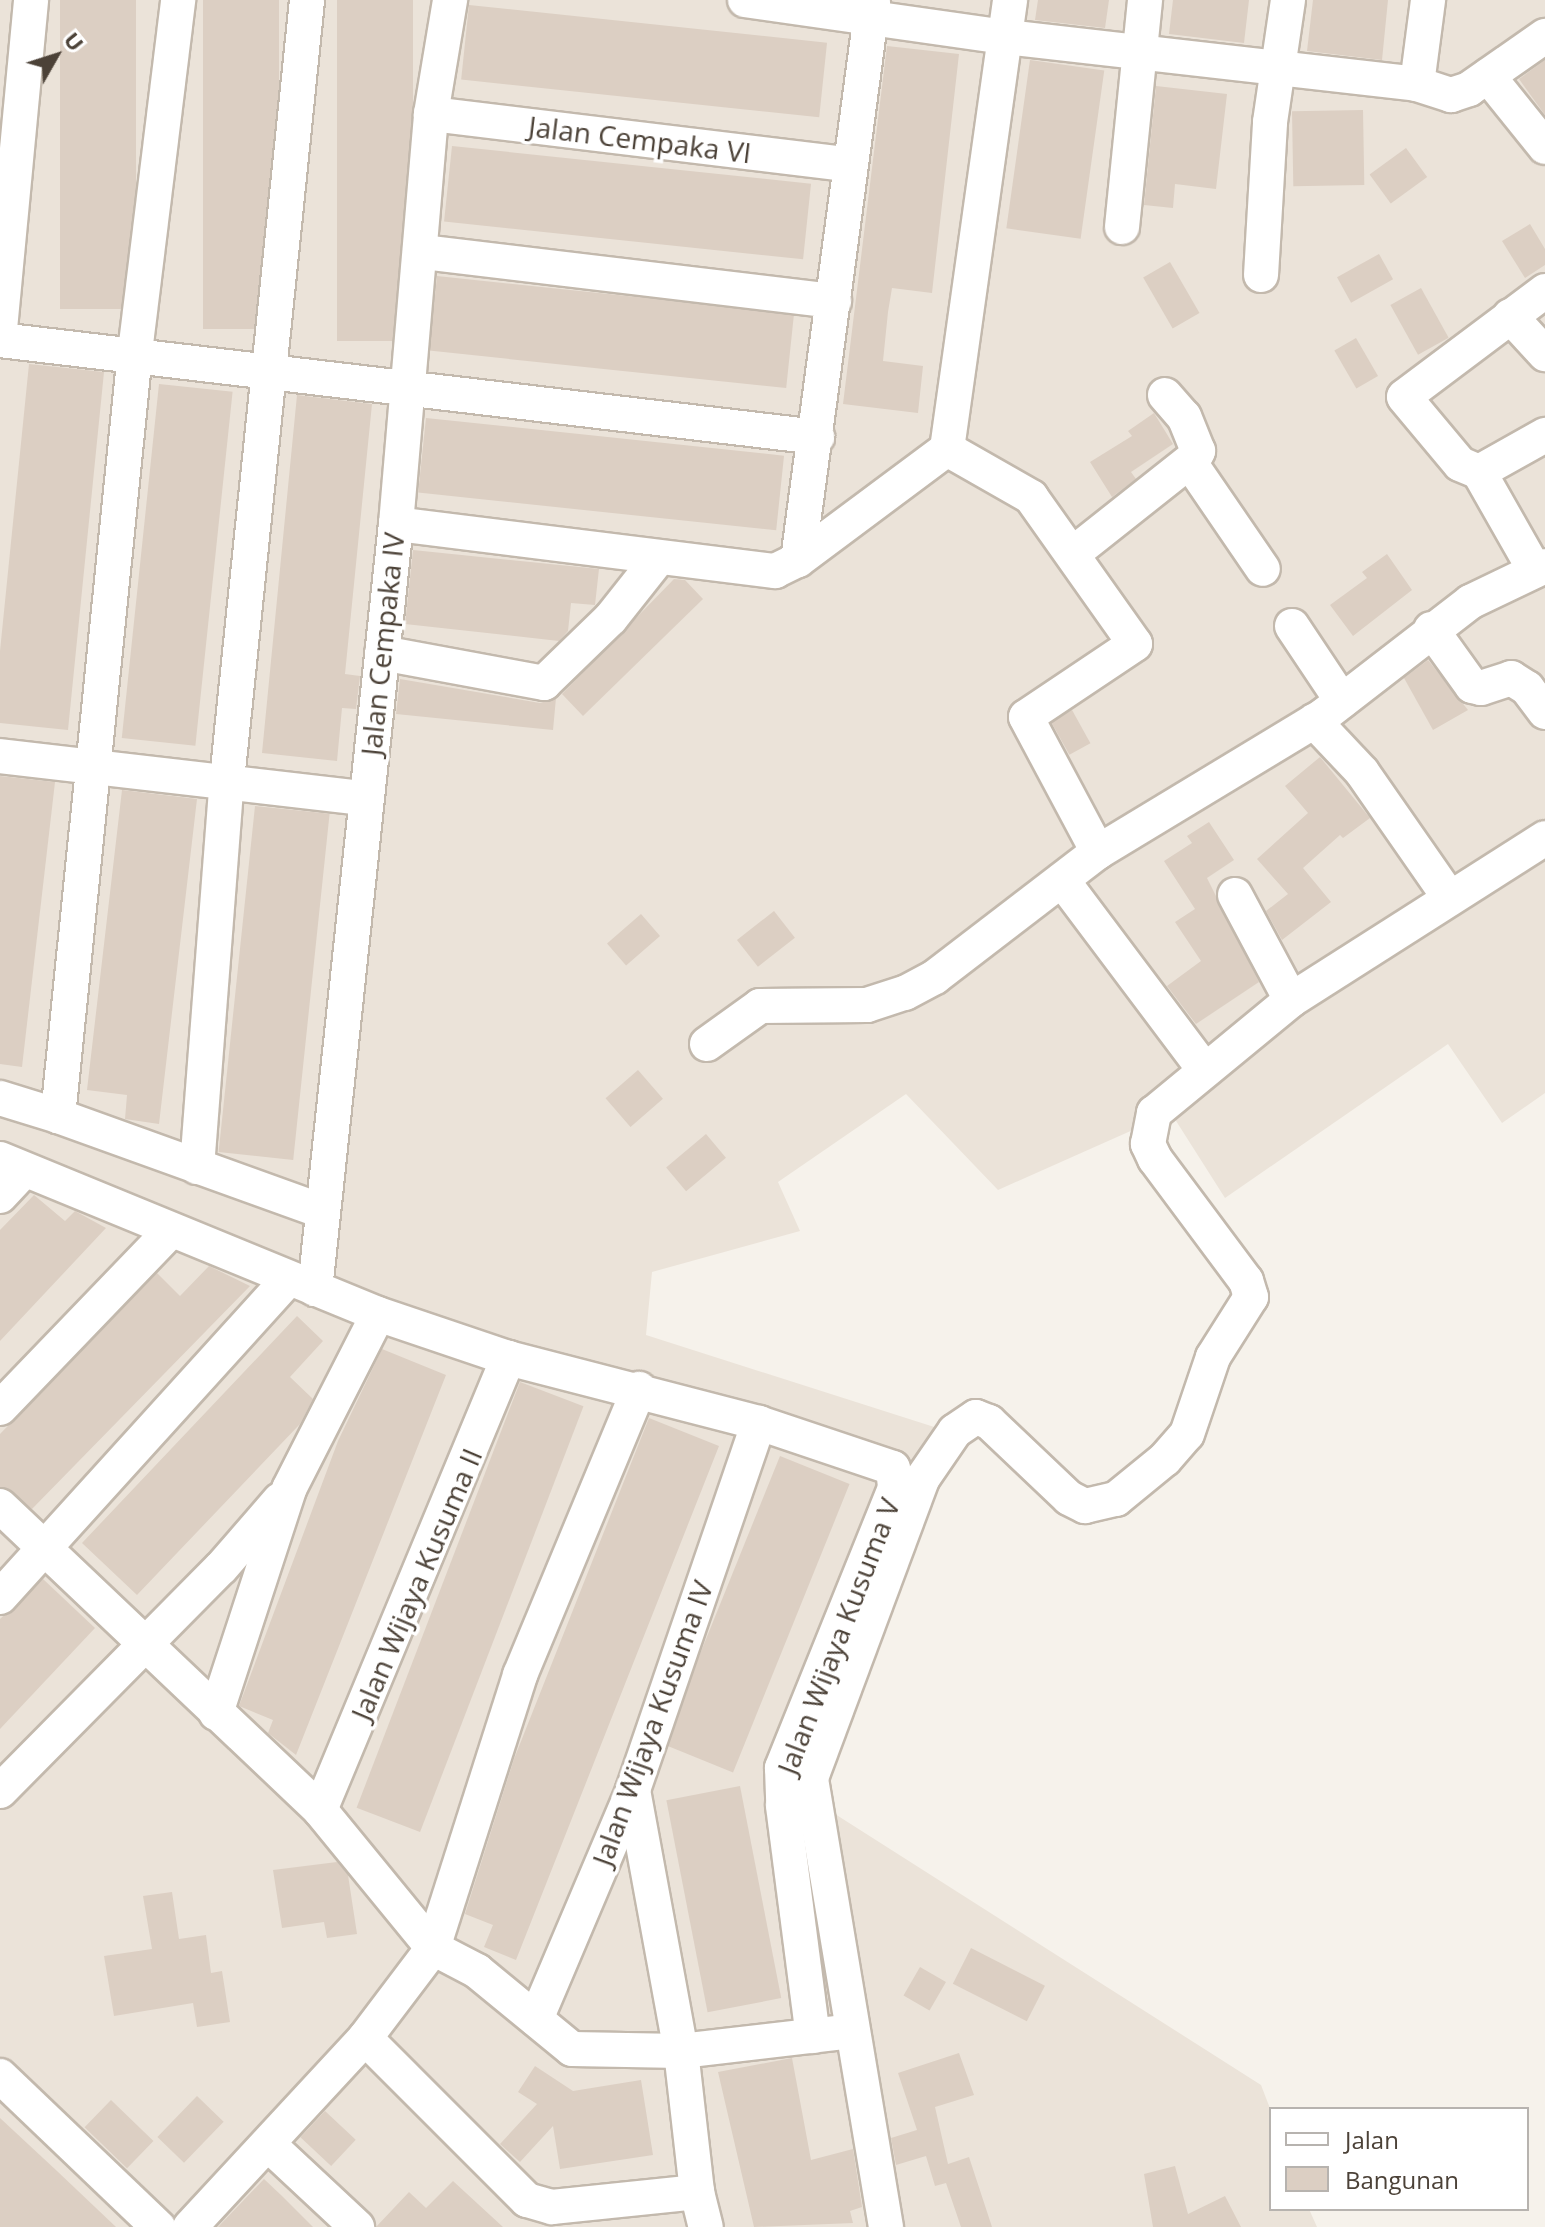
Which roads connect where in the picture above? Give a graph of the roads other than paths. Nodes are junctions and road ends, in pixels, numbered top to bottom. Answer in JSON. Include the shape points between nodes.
{"nodes":[{"id":1,"x":31,"y":0,"type":"edge"},
{"id":2,"x":178,"y":0,"type":"edge"},
{"id":3,"x":307,"y":0,"type":"edge"},
{"id":4,"x":450,"y":0,"type":"edge"},
{"id":5,"x":745,"y":0,"type":"edge"},
{"id":6,"x":1010,"y":0,"type":"edge"},
{"id":7,"x":1145,"y":0,"type":"edge"},
{"id":8,"x":1288,"y":0,"type":"edge"},
{"id":9,"x":1428,"y":0,"type":"edge"},
{"id":10,"x":872,"y":8,"type":"edge"},
{"id":11,"x":1545,"y":36,"type":"edge"},
{"id":12,"x":1006,"y":37,"type":"junction"},
{"id":13,"x":1138,"y":53,"type":"junction"},
{"id":14,"x":1281,"y":66,"type":"junction"},
{"id":15,"x":11,"y":67,"type":"edge"},
{"id":16,"x":1488,"y":76,"type":"junction"},
{"id":17,"x":1417,"y":84,"type":"junction"},
{"id":18,"x":431,"y":114,"type":"junction"},
{"id":19,"x":1545,"y":147,"type":"edge"},
{"id":20,"x":850,"y":165,"type":"junction"},
{"id":21,"x":5,"y":201,"type":"edge"},
{"id":22,"x":1122,"y":227,"type":"dead end"},
{"id":23,"x":422,"y":252,"type":"junction"},
{"id":24,"x":1261,"y":275,"type":"dead end"},
{"id":25,"x":1545,"y":291,"type":"edge"},
{"id":26,"x":834,"y":301,"type":"junction"},
{"id":27,"x":1510,"y":316,"type":"junction"},
{"id":28,"x":0,"y":329,"type":"edge"},
{"id":29,"x":0,"y":340,"type":"edge"},
{"id":30,"x":135,"y":352,"type":"junction"},
{"id":31,"x":1545,"y":354,"type":"edge"},
{"id":32,"x":269,"y":369,"type":"junction"},
{"id":33,"x":408,"y":387,"type":"junction"},
{"id":34,"x":1165,"y":395,"type":"dead end"},
{"id":35,"x":1545,"y":435,"type":"edge"},
{"id":36,"x":817,"y":437,"type":"junction"},
{"id":37,"x":947,"y":449,"type":"junction"},
{"id":38,"x":1191,"y":464,"type":"junction"},
{"id":39,"x":1479,"y":472,"type":"junction"},
{"id":40,"x":396,"y":524,"type":"junction"},
{"id":41,"x":1075,"y":552,"type":"junction"},
{"id":42,"x":657,"y":560,"type":"junction"},
{"id":43,"x":798,"y":560,"type":"junction"},
{"id":44,"x":1540,"y":568,"type":"edge"},
{"id":45,"x":1263,"y":569,"type":"dead end"},
{"id":46,"x":1292,"y":626,"type":"dead end"},
{"id":47,"x":1431,"y":629,"type":"junction"},
{"id":48,"x":382,"y":653,"type":"junction"},
{"id":49,"x":1342,"y":701,"type":"junction"},
{"id":50,"x":1545,"y":712,"type":"edge"},
{"id":51,"x":1314,"y":721,"type":"junction"},
{"id":52,"x":0,"y":756,"type":"edge"},
{"id":53,"x":95,"y":763,"type":"junction"},
{"id":54,"x":227,"y":780,"type":"junction"},
{"id":55,"x":364,"y":798,"type":"junction"},
{"id":56,"x":1545,"y":838,"type":"edge"},
{"id":57,"x":1098,"y":852,"type":"junction"},
{"id":58,"x":1062,"y":880,"type":"junction"},
{"id":59,"x":1235,"y":895,"type":"dead end"},
{"id":60,"x":1449,"y":897,"type":"junction"},
{"id":61,"x":1291,"y":1000,"type":"junction"},
{"id":62,"x":707,"y":1044,"type":"dead end"},
{"id":63,"x":1204,"y":1069,"type":"junction"},
{"id":64,"x":0,"y":1098,"type":"edge"},
{"id":65,"x":58,"y":1116,"type":"junction"},
{"id":66,"x":12,"y":1164,"type":"edge"},
{"id":67,"x":197,"y":1167,"type":"junction"},
{"id":68,"x":0,"y":1196,"type":"edge"},
{"id":69,"x":322,"y":1211,"type":"junction"},
{"id":70,"x":171,"y":1230,"type":"junction"},
{"id":71,"x":301,"y":1284,"type":"junction"},
{"id":72,"x":378,"y":1314,"type":"junction"},
{"id":73,"x":508,"y":1358,"type":"junction"},
{"id":74,"x":639,"y":1389,"type":"junction"},
{"id":75,"x":0,"y":1408,"type":"edge"},
{"id":76,"x":759,"y":1423,"type":"junction"},
{"id":77,"x":289,"y":1489,"type":"junction"},
{"id":78,"x":0,"y":1506,"type":"edge"},
{"id":79,"x":44,"y":1551,"type":"junction"},
{"id":80,"x":0,"y":1597,"type":"edge"},
{"id":81,"x":146,"y":1644,"type":"junction"},
{"id":82,"x":216,"y":1713,"type":"junction"},
{"id":83,"x":633,"y":1790,"type":"junction"},
{"id":84,"x":0,"y":1791,"type":"edge"},
{"id":85,"x":320,"y":1810,"type":"junction"},
{"id":86,"x":433,"y":1948,"type":"junction"},
{"id":87,"x":536,"y":2019,"type":"junction"},
{"id":88,"x":853,"y":2031,"type":"junction"},
{"id":89,"x":813,"y":2036,"type":"junction"},
{"id":90,"x":365,"y":2038,"type":"junction"},
{"id":91,"x":681,"y":2051,"type":"junction"},
{"id":92,"x":0,"y":2076,"type":"edge"},
{"id":93,"x":268,"y":2144,"type":"junction"},
{"id":94,"x":697,"y":2192,"type":"junction"},
{"id":95,"x":148,"y":2224,"type":"edge"},
{"id":96,"x":190,"y":2227,"type":"edge"},
{"id":97,"x":357,"y":2227,"type":"edge"},
{"id":98,"x":706,"y":2227,"type":"edge"},
{"id":99,"x":886,"y":2227,"type":"edge"}],
"edges":[{"from":1,"to":15,"type":"street"},
{"from":2,"to":30,"type":"street"},
{"from":3,"to":32,"type":"street"},
{"from":4,"to":18,"type":"street","name":"Jalan Cempaka IV"},
{"from":5,"to":10,"type":"street"},
{"from":6,"to":12,"type":"street"},
{"from":7,"to":13,"type":"street"},
{"from":8,"to":14,"type":"street"},
{"from":9,"to":17,"type":"street"},
{"from":10,"to":12,"type":"street"},
{"from":10,"to":20,"type":"street"},
{"from":11,"to":16,"type":"street"},
{"from":12,"to":13,"type":"street"},
{"from":12,"to":37,"type":"street"},
{"from":13,"to":14,"type":"street"},
{"from":13,"to":22,"type":"street"},
{"from":14,"to":17,"type":"street"},
{"from":14,"to":24,"type":"street","via":[[1270,122]]},
{"from":15,"to":21,"type":"street"},
{"from":16,"to":17,"type":"street","via":[[1451,95]]},
{"from":16,"to":19,"type":"street"},
{"from":18,"to":20,"type":"street","name":"Jalan Cempaka VI"},
{"from":18,"to":23,"type":"street","name":"Jalan Cempaka IV"},
{"from":20,"to":26,"type":"street"},
{"from":21,"to":28,"type":"street"},
{"from":23,"to":26,"type":"street"},
{"from":23,"to":33,"type":"street","name":"Jalan Cempaka IV"},
{"from":25,"to":27,"type":"street"},
{"from":26,"to":36,"type":"street"},
{"from":27,"to":31,"type":"street"},
{"from":27,"to":39,"type":"street","via":[[1404,397],[1460,464]]},
{"from":29,"to":30,"type":"street"},
{"from":30,"to":32,"type":"street"},
{"from":30,"to":53,"type":"street"},
{"from":32,"to":33,"type":"street"},
{"from":32,"to":54,"type":"street"},
{"from":33,"to":36,"type":"street"},
{"from":33,"to":40,"type":"street","name":"Jalan Cempaka IV"},
{"from":34,"to":38,"type":"street","via":[[1184,417],[1198,451]]},
{"from":35,"to":39,"type":"street"},
{"from":36,"to":43,"type":"street"},
{"from":37,"to":41,"type":"street","via":[[1031,497]]},
{"from":37,"to":43,"type":"street"},
{"from":38,"to":41,"type":"street"},
{"from":38,"to":45,"type":"street"},
{"from":39,"to":44,"type":"street"},
{"from":40,"to":42,"type":"street"},
{"from":40,"to":48,"type":"street","name":"Jalan Cempaka IV"},
{"from":41,"to":57,"type":"street","via":[[1135,644],[1026,717]]},
{"from":42,"to":43,"type":"street","via":[[775,571]]},
{"from":42,"to":48,"type":"street","via":[[611,618],[544,683]]},
{"from":44,"to":47,"type":"street","via":[[1499,584]]},
{"from":46,"to":49,"type":"street"},
{"from":47,"to":49,"type":"street"},
{"from":47,"to":50,"type":"street","via":[[1472,686],[1511,678]]},
{"from":48,"to":55,"type":"street","name":"Jalan Cempaka IV"},
{"from":49,"to":51,"type":"street"},
{"from":51,"to":57,"type":"street"},
{"from":51,"to":60,"type":"street","via":[[1362,772]]},
{"from":52,"to":53,"type":"street"},
{"from":53,"to":54,"type":"street"},
{"from":53,"to":65,"type":"street"},
{"from":54,"to":55,"type":"street"},
{"from":54,"to":67,"type":"street"},
{"from":55,"to":69,"type":"street","name":"Jalan Cempaka IV"},
{"from":56,"to":60,"type":"street"},
{"from":57,"to":58,"type":"street"},
{"from":58,"to":62,"type":"street","via":[[935,977],[905,993],[867,1005],[760,1006]]},
{"from":58,"to":63,"type":"street"},
{"from":59,"to":61,"type":"street"},
{"from":60,"to":61,"type":"street"},
{"from":61,"to":63,"type":"street"},
{"from":63,"to":88,"type":"street","via":[[1154,1113],[1148,1144],[1176,1192],[1246,1281],[1251,1297],[1213,1357],[1187,1434],[1116,1499],[1085,1506],[1069,1498],[989,1422],[976,1417],[962,1424],[922,1479],[812,1763],[818,1832]]},
{"from":64,"to":65,"type":"street"},
{"from":65,"to":67,"type":"street"},
{"from":66,"to":68,"type":"street"},
{"from":66,"to":70,"type":"street"},
{"from":67,"to":69,"type":"street"},
{"from":69,"to":71,"type":"street","name":"Jalan Cempaka IV"},
{"from":70,"to":71,"type":"street"},
{"from":70,"to":75,"type":"street"},
{"from":71,"to":72,"type":"street"},
{"from":71,"to":79,"type":"street"},
{"from":72,"to":73,"type":"street"},
{"from":72,"to":77,"type":"street"},
{"from":73,"to":74,"type":"street"},
{"from":73,"to":85,"type":"street","name":"Jalan Wijaya Kusuma II"},
{"from":74,"to":76,"type":"street"},
{"from":74,"to":86,"type":"street","via":[[520,1675]]},
{"from":76,"to":83,"type":"street","name":"Jalan Wijaya Kusuma IV"},
{"from":76,"to":89,"type":"street","name":"Jalan Wijaya Kusuma V","via":[[874,1458],[896,1473],[895,1488],[782,1768]]},
{"from":77,"to":81,"type":"street"},
{"from":77,"to":82,"type":"street"},
{"from":78,"to":79,"type":"street"},
{"from":79,"to":80,"type":"street"},
{"from":79,"to":81,"type":"street"},
{"from":81,"to":82,"type":"street"},
{"from":81,"to":84,"type":"street"},
{"from":82,"to":85,"type":"street"},
{"from":83,"to":87,"type":"street","name":"Jalan Wijaya Kusuma IV"},
{"from":83,"to":91,"type":"street"},
{"from":85,"to":86,"type":"street"},
{"from":86,"to":87,"type":"street","via":[[456,1956]]},
{"from":86,"to":90,"type":"street"},
{"from":87,"to":91,"type":"street","via":[[577,2051]]},
{"from":88,"to":89,"type":"street"},
{"from":88,"to":99,"type":"street"},
{"from":89,"to":91,"type":"street"},
{"from":90,"to":93,"type":"street"},
{"from":90,"to":94,"type":"street","via":[[527,2200],[552,2207]]},
{"from":91,"to":94,"type":"street"},
{"from":92,"to":95,"type":"street"},
{"from":93,"to":96,"type":"street"},
{"from":93,"to":97,"type":"street"},
{"from":94,"to":98,"type":"street"}]}
